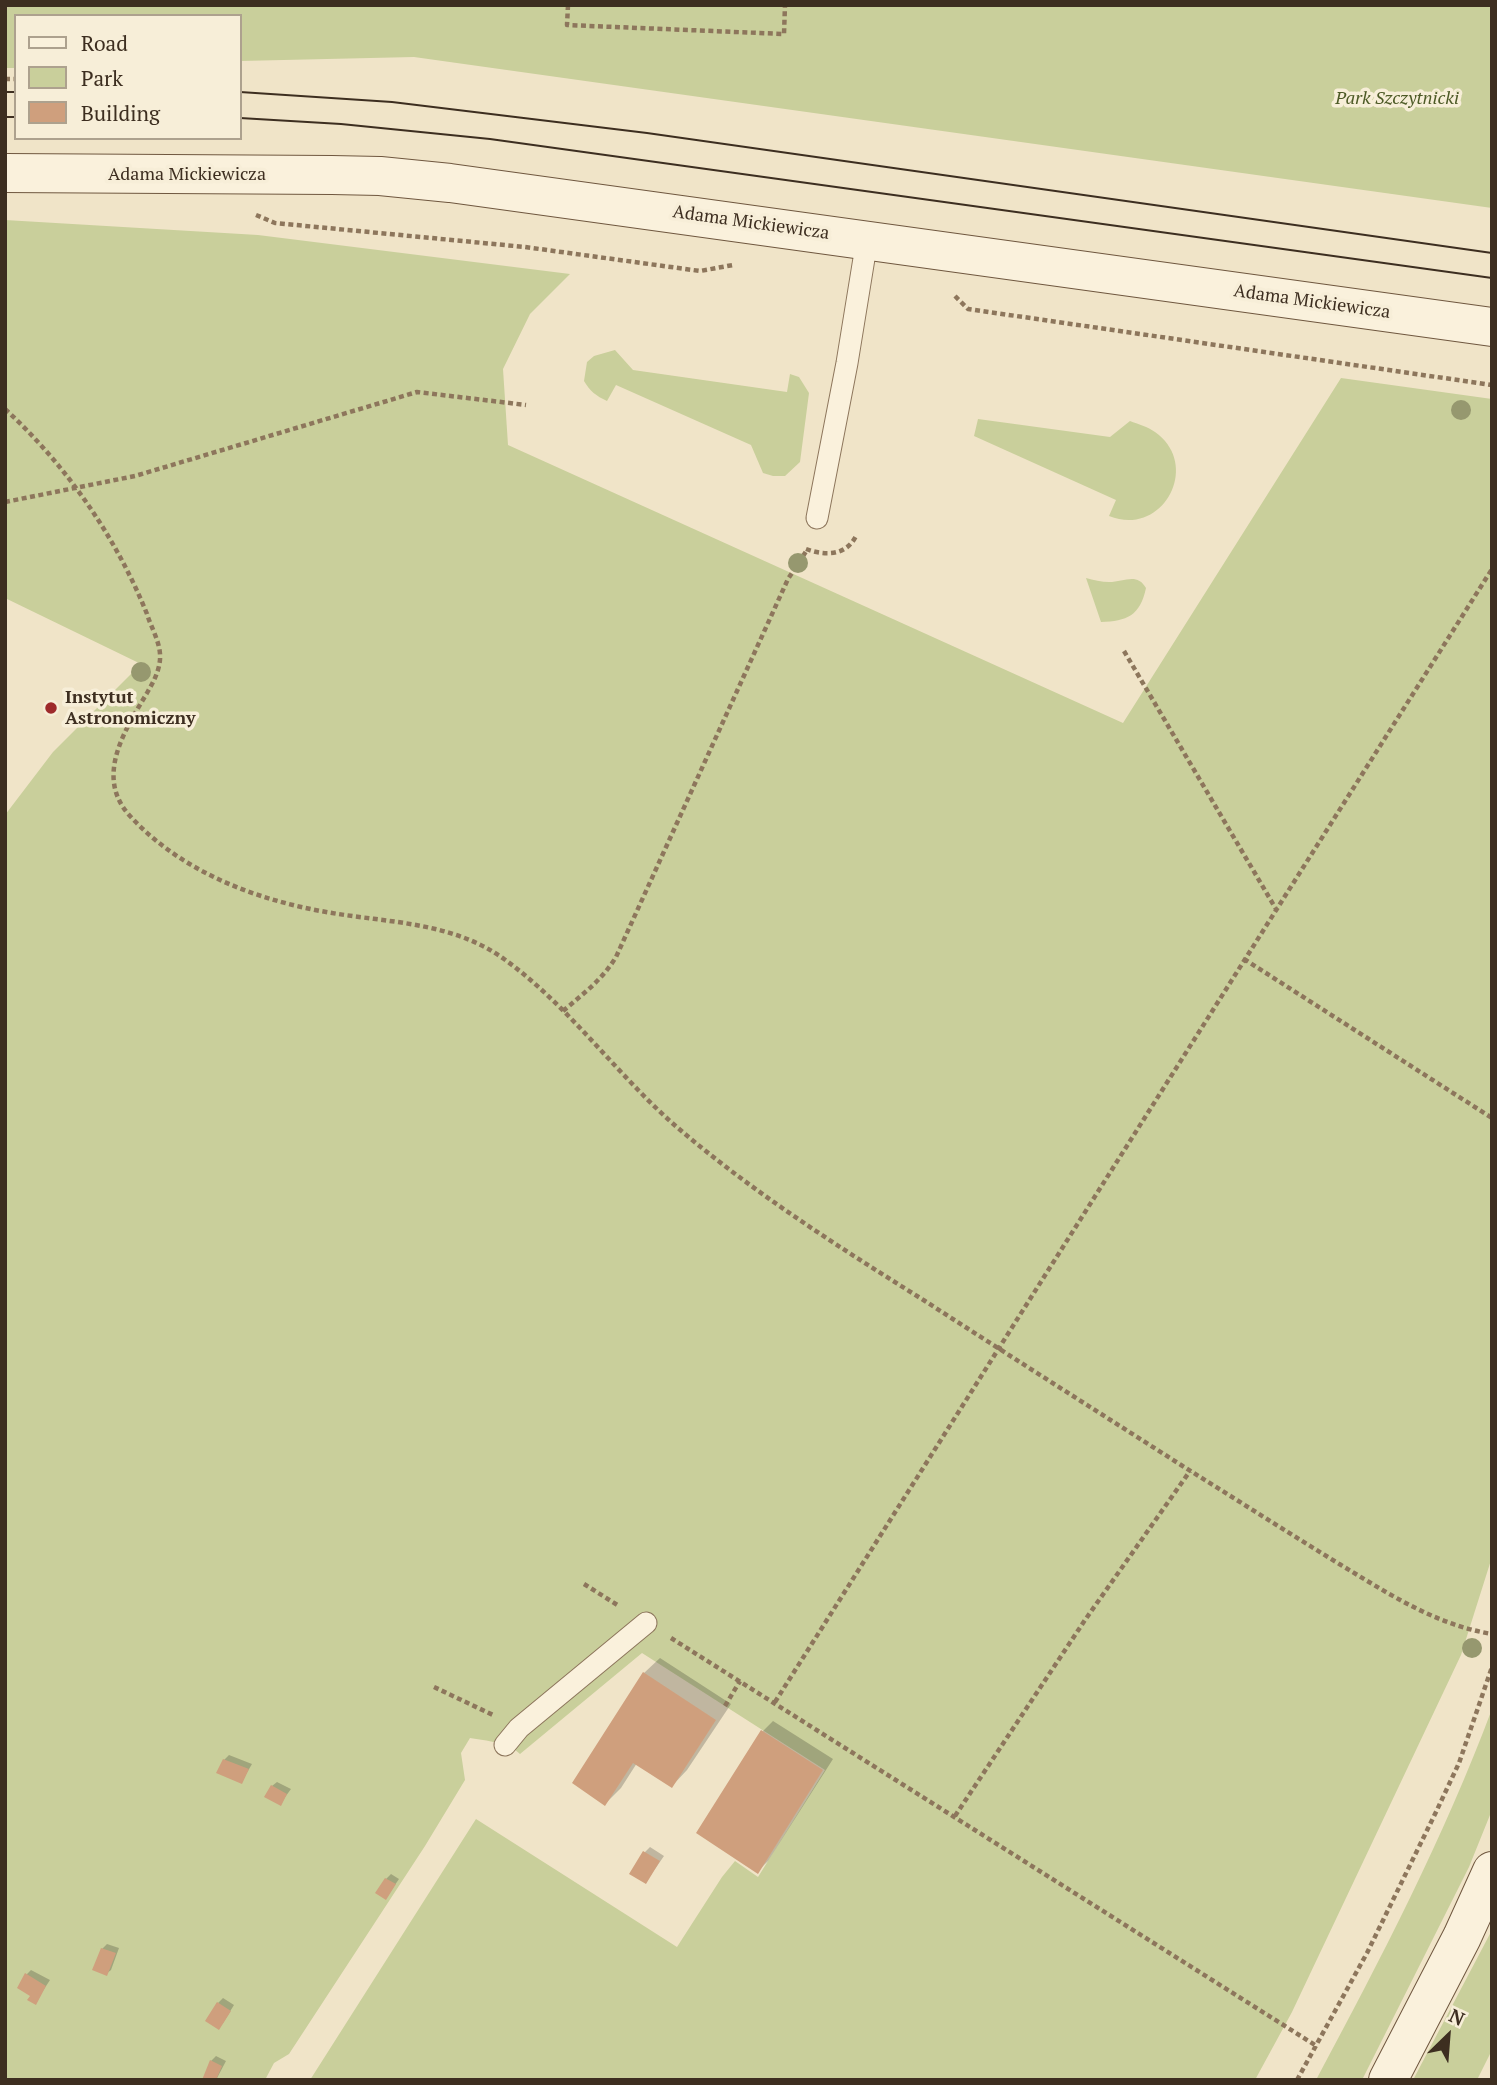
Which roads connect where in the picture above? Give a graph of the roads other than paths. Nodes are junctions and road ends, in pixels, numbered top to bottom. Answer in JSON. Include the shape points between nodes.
{"nodes":[{"id":1,"x":5,"y":173,"type":"edge"},
{"id":2,"x":867,"y":240,"type":"junction"},
{"id":3,"x":1492,"y":327,"type":"edge"},
{"id":4,"x":817,"y":518,"type":"dead end"},
{"id":5,"x":646,"y":1623,"type":"road end"},
{"id":6,"x":505,"y":1745,"type":"dead end"},
{"id":7,"x":1492,"y":1871,"type":"edge"},
{"id":8,"x":1388,"y":2080,"type":"edge"}],
"edges":[{"from":1,"to":2,"type":"main road","name":"Adama Mickiewicza","via":[[380,176]]},
{"from":2,"to":3,"type":"main road","name":"Adama Mickiewicza"},
{"from":2,"to":4,"type":"lane"},
{"from":5,"to":6,"type":"lane","via":[[519,1728]]},
{"from":7,"to":8,"type":"main road"}]}
